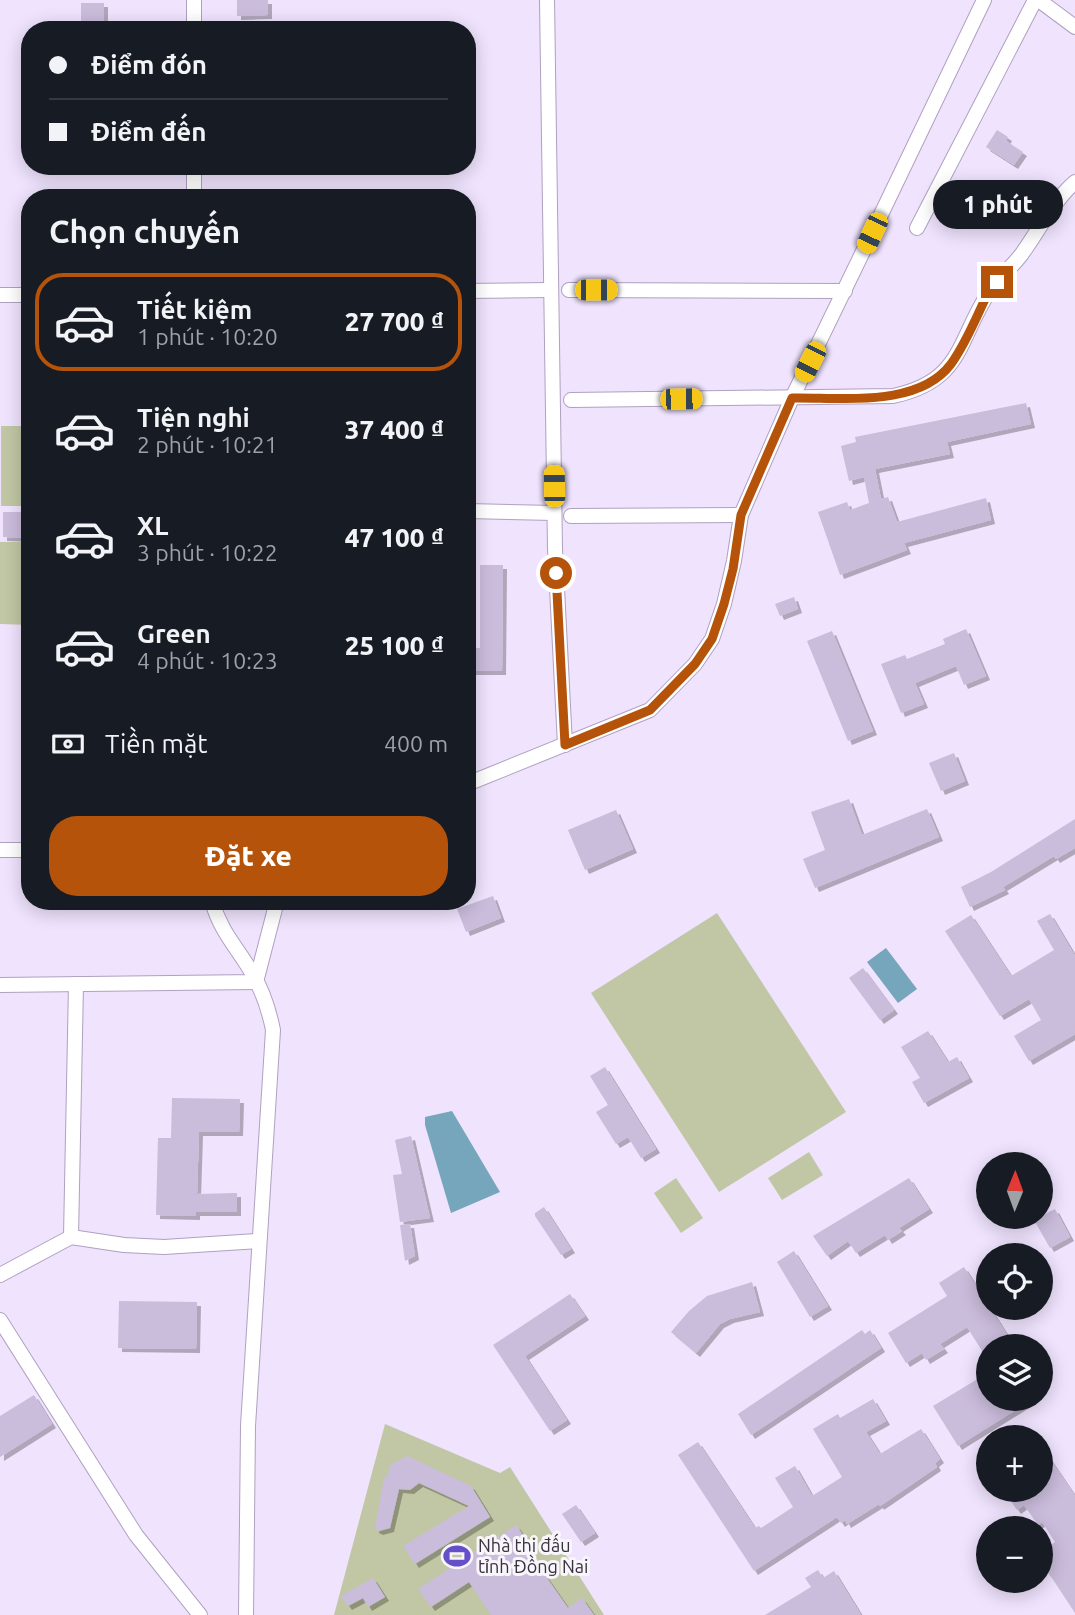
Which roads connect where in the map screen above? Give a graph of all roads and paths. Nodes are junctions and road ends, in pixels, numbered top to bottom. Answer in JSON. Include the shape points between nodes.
{"nodes":[{"id":1,"x":194,"y":0,"type":"edge"},
{"id":2,"x":547,"y":0,"type":"edge"},
{"id":3,"x":984,"y":0,"type":"edge"},
{"id":4,"x":194,"y":21,"type":"edge"},
{"id":5,"x":1075,"y":27,"type":"edge"},
{"id":6,"x":1075,"y":182,"type":"edge"},
{"id":7,"x":917,"y":228,"type":"dead end"},
{"id":8,"x":550,"y":290,"type":"junction"},
{"id":9,"x":569,"y":290,"type":"dead end"},
{"id":10,"x":476,"y":291,"type":"edge"},
{"id":11,"x":845,"y":291,"type":"junction"},
{"id":12,"x":0,"y":295,"type":"edge"},
{"id":13,"x":21,"y":295,"type":"edge"},
{"id":14,"x":792,"y":398,"type":"junction"},
{"id":15,"x":571,"y":400,"type":"dead end"},
{"id":16,"x":476,"y":511,"type":"edge"},
{"id":17,"x":554,"y":513,"type":"junction"},
{"id":18,"x":741,"y":515,"type":"junction"},
{"id":19,"x":571,"y":516,"type":"dead end"},
{"id":20,"x":565,"y":745,"type":"junction"},
{"id":21,"x":476,"y":780,"type":"edge"},
{"id":22,"x":0,"y":850,"type":"edge"},
{"id":23,"x":21,"y":850,"type":"edge"},
{"id":24,"x":215,"y":910,"type":"edge"},
{"id":25,"x":275,"y":910,"type":"edge"},
{"id":26,"x":256,"y":982,"type":"junction"},
{"id":27,"x":76,"y":984,"type":"junction"},
{"id":28,"x":0,"y":985,"type":"edge"},
{"id":29,"x":71,"y":1237,"type":"junction"},
{"id":30,"x":258,"y":1241,"type":"junction"},
{"id":31,"x":0,"y":1275,"type":"edge"},
{"id":32,"x":0,"y":1320,"type":"edge"},
{"id":33,"x":200,"y":1615,"type":"edge"},
{"id":34,"x":246,"y":1615,"type":"edge"}],
"edges":[{"from":1,"to":4,"type":"street"},
{"from":2,"to":8,"type":"street"},
{"from":3,"to":11,"type":"street"},
{"from":5,"to":7,"type":"street","via":[[1040,1],[1034,2]]},
{"from":6,"to":14,"type":"street","via":[[989,291],[961,349],[927,386],[893,396]]},
{"from":8,"to":10,"type":"street"},
{"from":8,"to":17,"type":"street"},
{"from":9,"to":11,"type":"street"},
{"from":11,"to":14,"type":"street"},
{"from":12,"to":13,"type":"street"},
{"from":14,"to":15,"type":"street"},
{"from":14,"to":18,"type":"street"},
{"from":16,"to":17,"type":"street"},
{"from":17,"to":20,"type":"street"},
{"from":18,"to":19,"type":"street"},
{"from":18,"to":20,"type":"street","via":[[724,604],[712,639],[695,664],[650,710]]},
{"from":20,"to":21,"type":"street"},
{"from":22,"to":23,"type":"street"},
{"from":24,"to":26,"type":"street"},
{"from":25,"to":26,"type":"street"},
{"from":26,"to":27,"type":"street"},
{"from":26,"to":30,"type":"street","via":[[273,1030]]},
{"from":27,"to":28,"type":"street"},
{"from":27,"to":29,"type":"street"},
{"from":29,"to":30,"type":"street","via":[[164,1247]]},
{"from":29,"to":31,"type":"street"},
{"from":30,"to":34,"type":"street","via":[[248,1426]]},
{"from":32,"to":33,"type":"street","via":[[136,1535]]}]}
